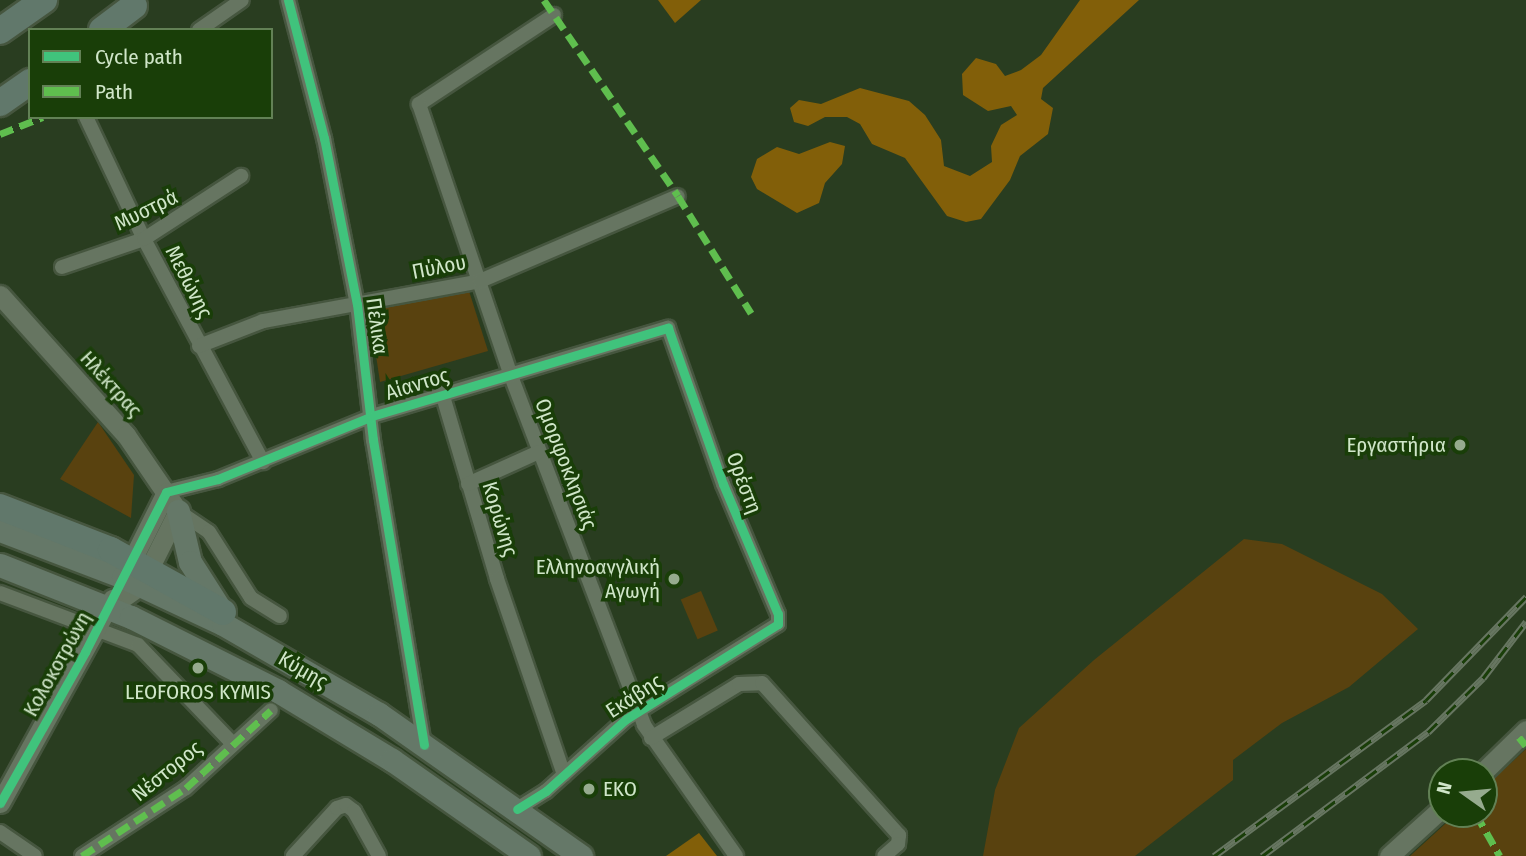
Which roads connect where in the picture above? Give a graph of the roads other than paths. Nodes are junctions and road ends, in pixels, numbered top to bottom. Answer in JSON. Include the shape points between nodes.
{"nodes":[{"id":1,"x":44,"y":0,"type":"edge"},
{"id":2,"x":242,"y":0,"type":"edge"},
{"id":3,"x":288,"y":0,"type":"edge"},
{"id":4,"x":134,"y":6,"type":"dead end"},
{"id":5,"x":554,"y":15,"type":"dead end"},
{"id":6,"x":105,"y":28,"type":"edge"},
{"id":7,"x":202,"y":28,"type":"edge"},
{"id":8,"x":0,"y":31,"type":"edge"},
{"id":9,"x":28,"y":83,"type":"edge"},
{"id":10,"x":0,"y":103,"type":"edge"},
{"id":11,"x":87,"y":119,"type":"edge"},
{"id":12,"x":241,"y":176,"type":"dead end"},
{"id":13,"x":678,"y":196,"type":"dead end"},
{"id":14,"x":144,"y":239,"type":"junction"},
{"id":15,"x":62,"y":267,"type":"dead end"},
{"id":16,"x":480,"y":281,"type":"junction"},
{"id":17,"x":0,"y":295,"type":"edge"},
{"id":18,"x":357,"y":304,"type":"junction"},
{"id":19,"x":199,"y":346,"type":"junction"},
{"id":20,"x":679,"y":353,"type":"joint"},
{"id":21,"x":511,"y":376,"type":"junction"},
{"id":22,"x":442,"y":393,"type":"junction"},
{"id":23,"x":372,"y":416,"type":"junction"},
{"id":24,"x":539,"y":452,"type":"junction"},
{"id":25,"x":263,"y":462,"type":"junction"},
{"id":26,"x":468,"y":484,"type":"junction"},
{"id":27,"x":172,"y":501,"type":"junction"},
{"id":28,"x":0,"y":507,"type":"edge"},
{"id":29,"x":0,"y":530,"type":"edge"},
{"id":30,"x":0,"y":565,"type":"edge"},
{"id":31,"x":136,"y":573,"type":"junction"},
{"id":32,"x":0,"y":593,"type":"edge"},
{"id":33,"x":108,"y":608,"type":"junction"},
{"id":34,"x":223,"y":612,"type":"junction"},
{"id":35,"x":280,"y":616,"type":"dead end"},
{"id":36,"x":778,"y":624,"type":"joint"},
{"id":37,"x":97,"y":629,"type":"junction"},
{"id":38,"x":266,"y":648,"type":"junction"},
{"id":39,"x":271,"y":710,"type":"dead end"},
{"id":40,"x":639,"y":711,"type":"junction"},
{"id":41,"x":1526,"y":730,"type":"edge"},
{"id":42,"x":651,"y":738,"type":"junction"},
{"id":43,"x":233,"y":744,"type":"junction"},
{"id":44,"x":424,"y":745,"type":"junction"},
{"id":45,"x":1497,"y":758,"type":"edge"},
{"id":46,"x":564,"y":775,"type":"junction"},
{"id":47,"x":0,"y":803,"type":"edge"},
{"id":48,"x":517,"y":809,"type":"junction"},
{"id":49,"x":1428,"y":821,"type":"edge"},
{"id":50,"x":0,"y":832,"type":"edge"},
{"id":51,"x":524,"y":854,"type":"edge"},
{"id":52,"x":35,"y":856,"type":"edge"},
{"id":53,"x":82,"y":856,"type":"edge"},
{"id":54,"x":293,"y":856,"type":"edge"},
{"id":55,"x":379,"y":856,"type":"edge"},
{"id":56,"x":581,"y":856,"type":"edge"},
{"id":57,"x":736,"y":856,"type":"edge"},
{"id":58,"x":884,"y":856,"type":"edge"},
{"id":59,"x":1389,"y":856,"type":"edge"}],
"edges":[{"from":1,"to":8,"type":"highway"},
{"from":2,"to":7,"type":"street"},
{"from":3,"to":18,"type":"street","name":"Πέλικα","via":[[323,132]]},
{"from":4,"to":6,"type":"highway"},
{"from":5,"to":16,"type":"street","name":"Ομορφοκλησιάς","via":[[419,104]]},
{"from":9,"to":10,"type":"highway"},
{"from":11,"to":14,"type":"street","name":"Μεθώνης"},
{"from":12,"to":14,"type":"street","name":"Μυστρά"},
{"from":13,"to":16,"type":"street","name":"Πύλου"},
{"from":14,"to":15,"type":"street","name":"Μυστρά"},
{"from":14,"to":19,"type":"street","name":"Μεθώνης"},
{"from":16,"to":18,"type":"street","name":"Πύλου"},
{"from":16,"to":21,"type":"street","name":"Ομορφοκλησιάς"},
{"from":17,"to":27,"type":"street","name":"Ηλέκτρας","via":[[126,435]]},
{"from":18,"to":19,"type":"street","name":"Πύλου","via":[[263,321]]},
{"from":18,"to":23,"type":"street","name":"Πέλικα"},
{"from":19,"to":25,"type":"street","name":"Μεθώνης"},
{"from":20,"to":21,"type":"street","name":"Αίαντος","via":[[671,331],[660,328]]},
{"from":20,"to":36,"type":"street","name":"Ορέστη","via":[[723,484],[778,614]]},
{"from":21,"to":22,"type":"street","name":"Αίαντος"},
{"from":21,"to":24,"type":"street","name":"Ομορφοκλησιάς"},
{"from":22,"to":23,"type":"street","name":"Αίαντος"},
{"from":22,"to":26,"type":"street","name":"Κορώνης"},
{"from":23,"to":25,"type":"street","name":"Αίαντος"},
{"from":23,"to":44,"type":"street","name":"Πέλικα"},
{"from":24,"to":26,"type":"street"},
{"from":24,"to":40,"type":"street","name":"Ομορφοκλησιάς"},
{"from":25,"to":27,"type":"street","name":"Αίαντος"},
{"from":26,"to":46,"type":"street","name":"Κορώνης"},
{"from":27,"to":31,"type":"street"},
{"from":27,"to":34,"type":"main road","via":[[198,580]]},
{"from":27,"to":35,"type":"street","via":[[209,532],[251,598]]},
{"from":28,"to":31,"type":"highway"},
{"from":29,"to":31,"type":"main road","name":"Κύμης"},
{"from":30,"to":33,"type":"main road","name":"Κύμης"},
{"from":31,"to":33,"type":"street","name":"Κολοκοτρώνη"},
{"from":31,"to":34,"type":"highway"},
{"from":31,"to":38,"type":"main road","name":"Κύμης"},
{"from":32,"to":37,"type":"street"},
{"from":33,"to":37,"type":"street","name":"Κολοκοτρώνη"},
{"from":33,"to":51,"type":"main road","name":"Κύμης","via":[[278,691],[392,760]]},
{"from":34,"to":38,"type":"main road"},
{"from":36,"to":40,"type":"street","name":"Εκάβης"},
{"from":37,"to":43,"type":"street","via":[[138,645],[153,657]]},
{"from":37,"to":47,"type":"street","name":"Κολοκοτρώνη"},
{"from":38,"to":44,"type":"main road","name":"Κύμης"},
{"from":39,"to":43,"type":"street","name":"Νέστορος"},
{"from":40,"to":42,"type":"street","name":"Ομορφοκλησιάς"},
{"from":40,"to":46,"type":"street","name":"Εκάβης"},
{"from":41,"to":45,"type":"street"},
{"from":42,"to":57,"type":"street","name":"Ομορφοκλησιάς"},
{"from":42,"to":58,"type":"street","via":[[739,684],[762,683],[899,835],[898,844]]},
{"from":43,"to":53,"type":"street","name":"Νέστορος","via":[[186,788]]},
{"from":44,"to":48,"type":"main road","name":"Κύμης"},
{"from":46,"to":48,"type":"street","name":"Εκάβης"},
{"from":48,"to":56,"type":"main road","name":"Κύμης"},
{"from":49,"to":59,"type":"street"},
{"from":50,"to":52,"type":"street"},
{"from":54,"to":55,"type":"street","via":[[337,808],[346,805]]}]}
